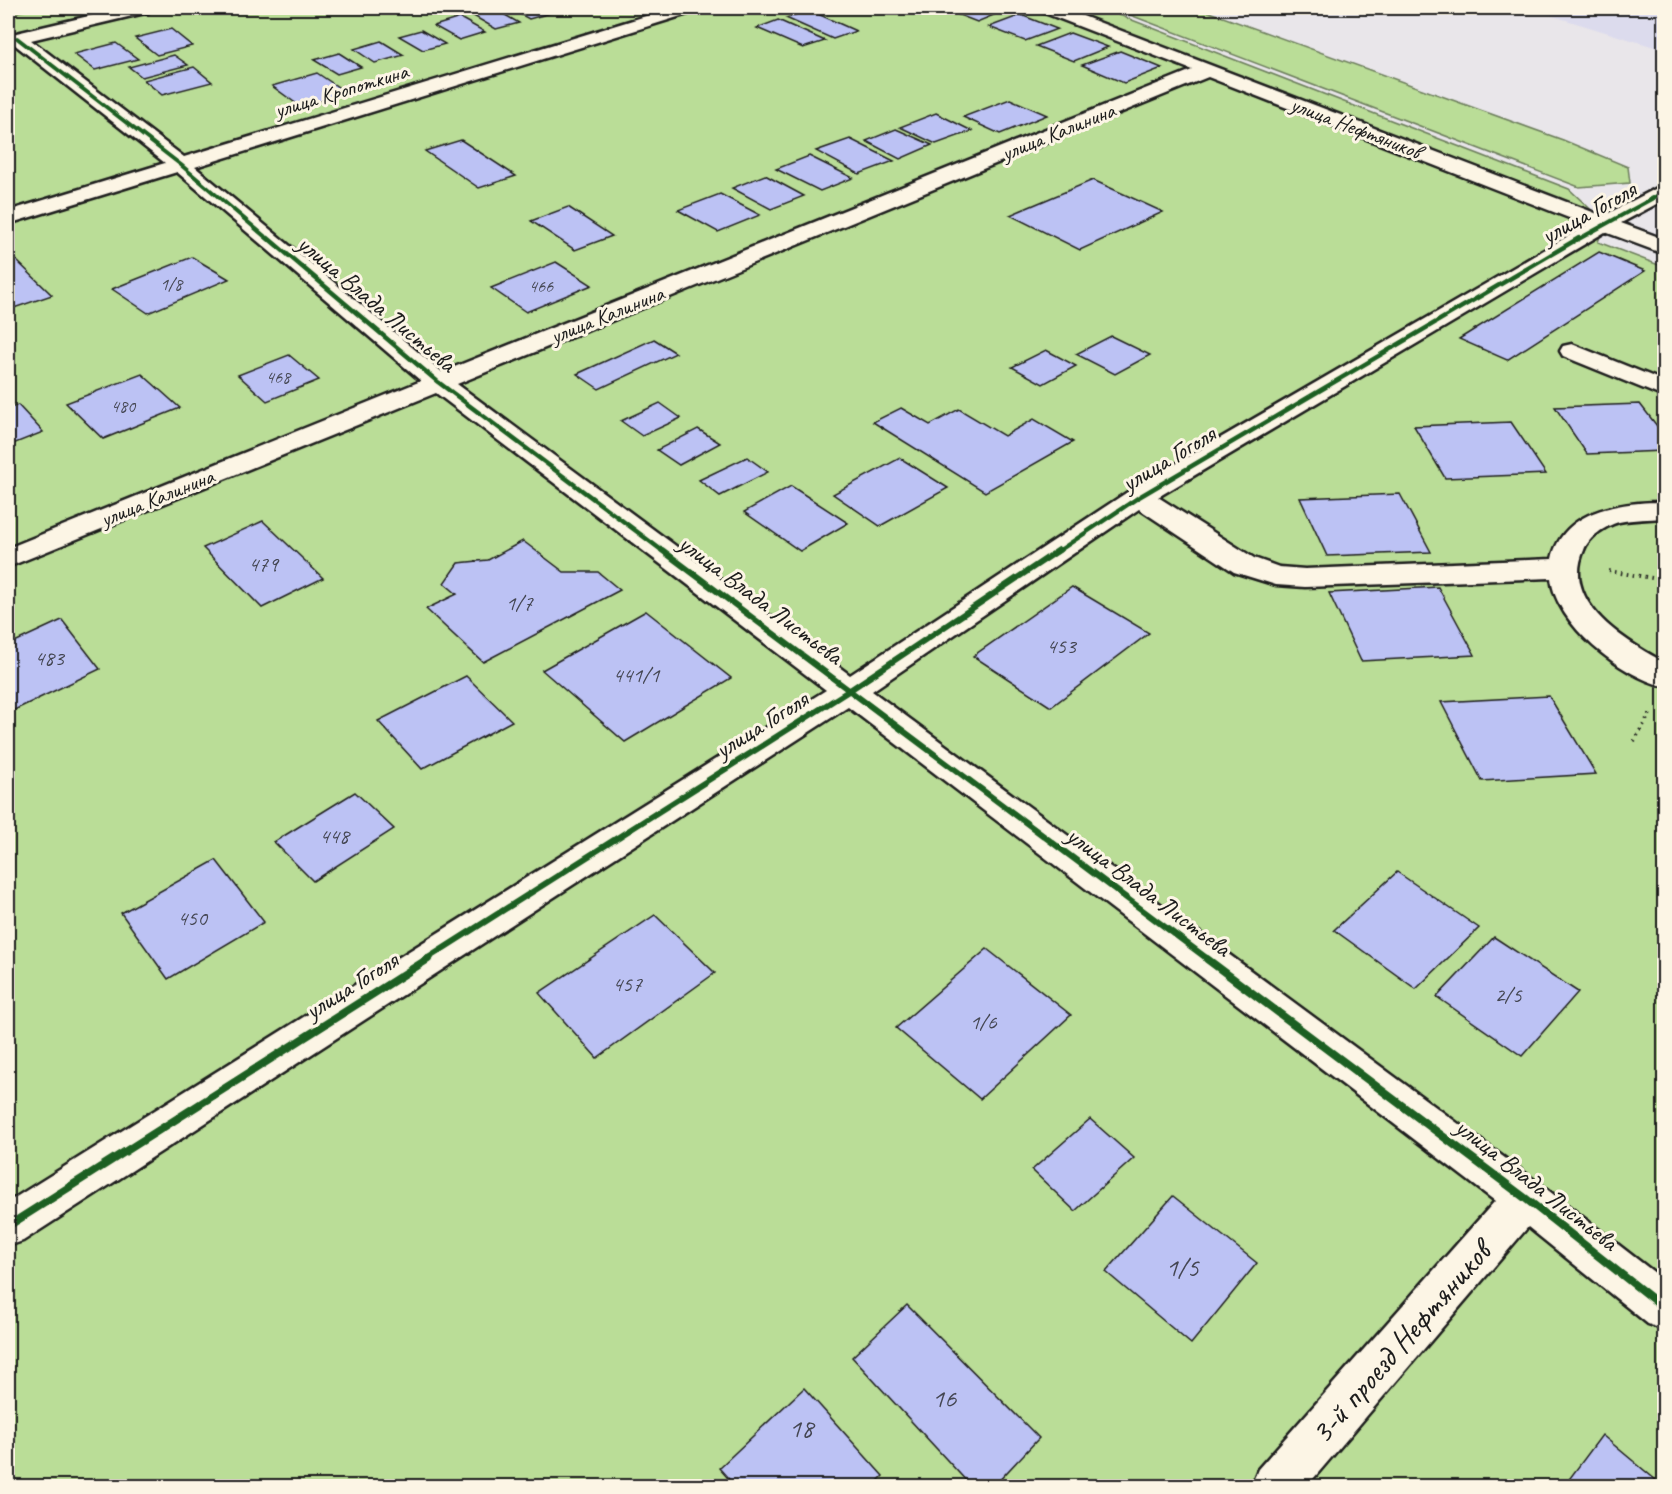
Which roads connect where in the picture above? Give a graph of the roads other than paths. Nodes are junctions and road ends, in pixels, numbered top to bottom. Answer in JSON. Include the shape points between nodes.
{"nodes":[{"id":1,"x":143,"y":8,"type":"edge"},
{"id":2,"x":688,"y":8,"type":"edge"},
{"id":3,"x":1048,"y":8,"type":"edge"},
{"id":4,"x":12,"y":39,"type":"edge"},
{"id":5,"x":1208,"y":70,"type":"junction"},
{"id":6,"x":182,"y":165,"type":"junction"},
{"id":7,"x":1665,"y":192,"type":"edge"},
{"id":8,"x":8,"y":218,"type":"edge"},
{"id":9,"x":1605,"y":223,"type":"junction"},
{"id":10,"x":1665,"y":247,"type":"edge"},
{"id":11,"x":1572,"y":351,"type":"dead end"},
{"id":12,"x":438,"y":382,"type":"junction"},
{"id":13,"x":1663,"y":387,"type":"edge"},
{"id":14,"x":1139,"y":497,"type":"junction"},
{"id":15,"x":1665,"y":510,"type":"edge"},
{"id":16,"x":8,"y":558,"type":"edge"},
{"id":17,"x":1564,"y":563,"type":"junction"},
{"id":18,"x":1665,"y":675,"type":"edge"},
{"id":19,"x":850,"y":690,"type":"junction"},
{"id":20,"x":1525,"y":1198,"type":"junction"},
{"id":21,"x":8,"y":1226,"type":"edge"},
{"id":22,"x":1665,"y":1308,"type":"edge"},
{"id":23,"x":1275,"y":1486,"type":"edge"}],
"edges":[{"from":1,"to":4,"type":"street"},
{"from":2,"to":6,"type":"street","name":"улица Кропоткина"},
{"from":3,"to":5,"type":"street","name":"улица Нефтяников"},
{"from":4,"to":6,"type":"street","name":"улица Влада Листьева"},
{"from":5,"to":9,"type":"street","name":"улица Нефтяников"},
{"from":5,"to":12,"type":"street","name":"улица Калинина"},
{"from":6,"to":8,"type":"street","name":"улица Кропоткина"},
{"from":6,"to":12,"type":"street","name":"улица Влада Листьева"},
{"from":7,"to":9,"type":"street","name":"улица Гоголя"},
{"from":9,"to":10,"type":"street","name":"улица Нефтяников"},
{"from":9,"to":14,"type":"street","name":"улица Гоголя"},
{"from":11,"to":13,"type":"street"},
{"from":12,"to":16,"type":"street","name":"улица Калинина"},
{"from":12,"to":19,"type":"street","name":"улица Влада Листьева"},
{"from":14,"to":17,"type":"street","via":[[1244,565],[1276,576],[1305,578]]},
{"from":14,"to":19,"type":"street","name":"улица Гоголя"},
{"from":15,"to":17,"type":"street","via":[[1634,511],[1598,521],[1574,539]]},
{"from":17,"to":18,"type":"street","via":[[1568,593],[1589,624],[1625,654]]},
{"from":19,"to":20,"type":"street","name":"улица Влада Листьева"},
{"from":19,"to":21,"type":"street","name":"улица Гоголя"},
{"from":20,"to":22,"type":"street","name":"улица Влада Листьева"},
{"from":20,"to":23,"type":"street","name":"3-й проезд Нефтяников"}]}
